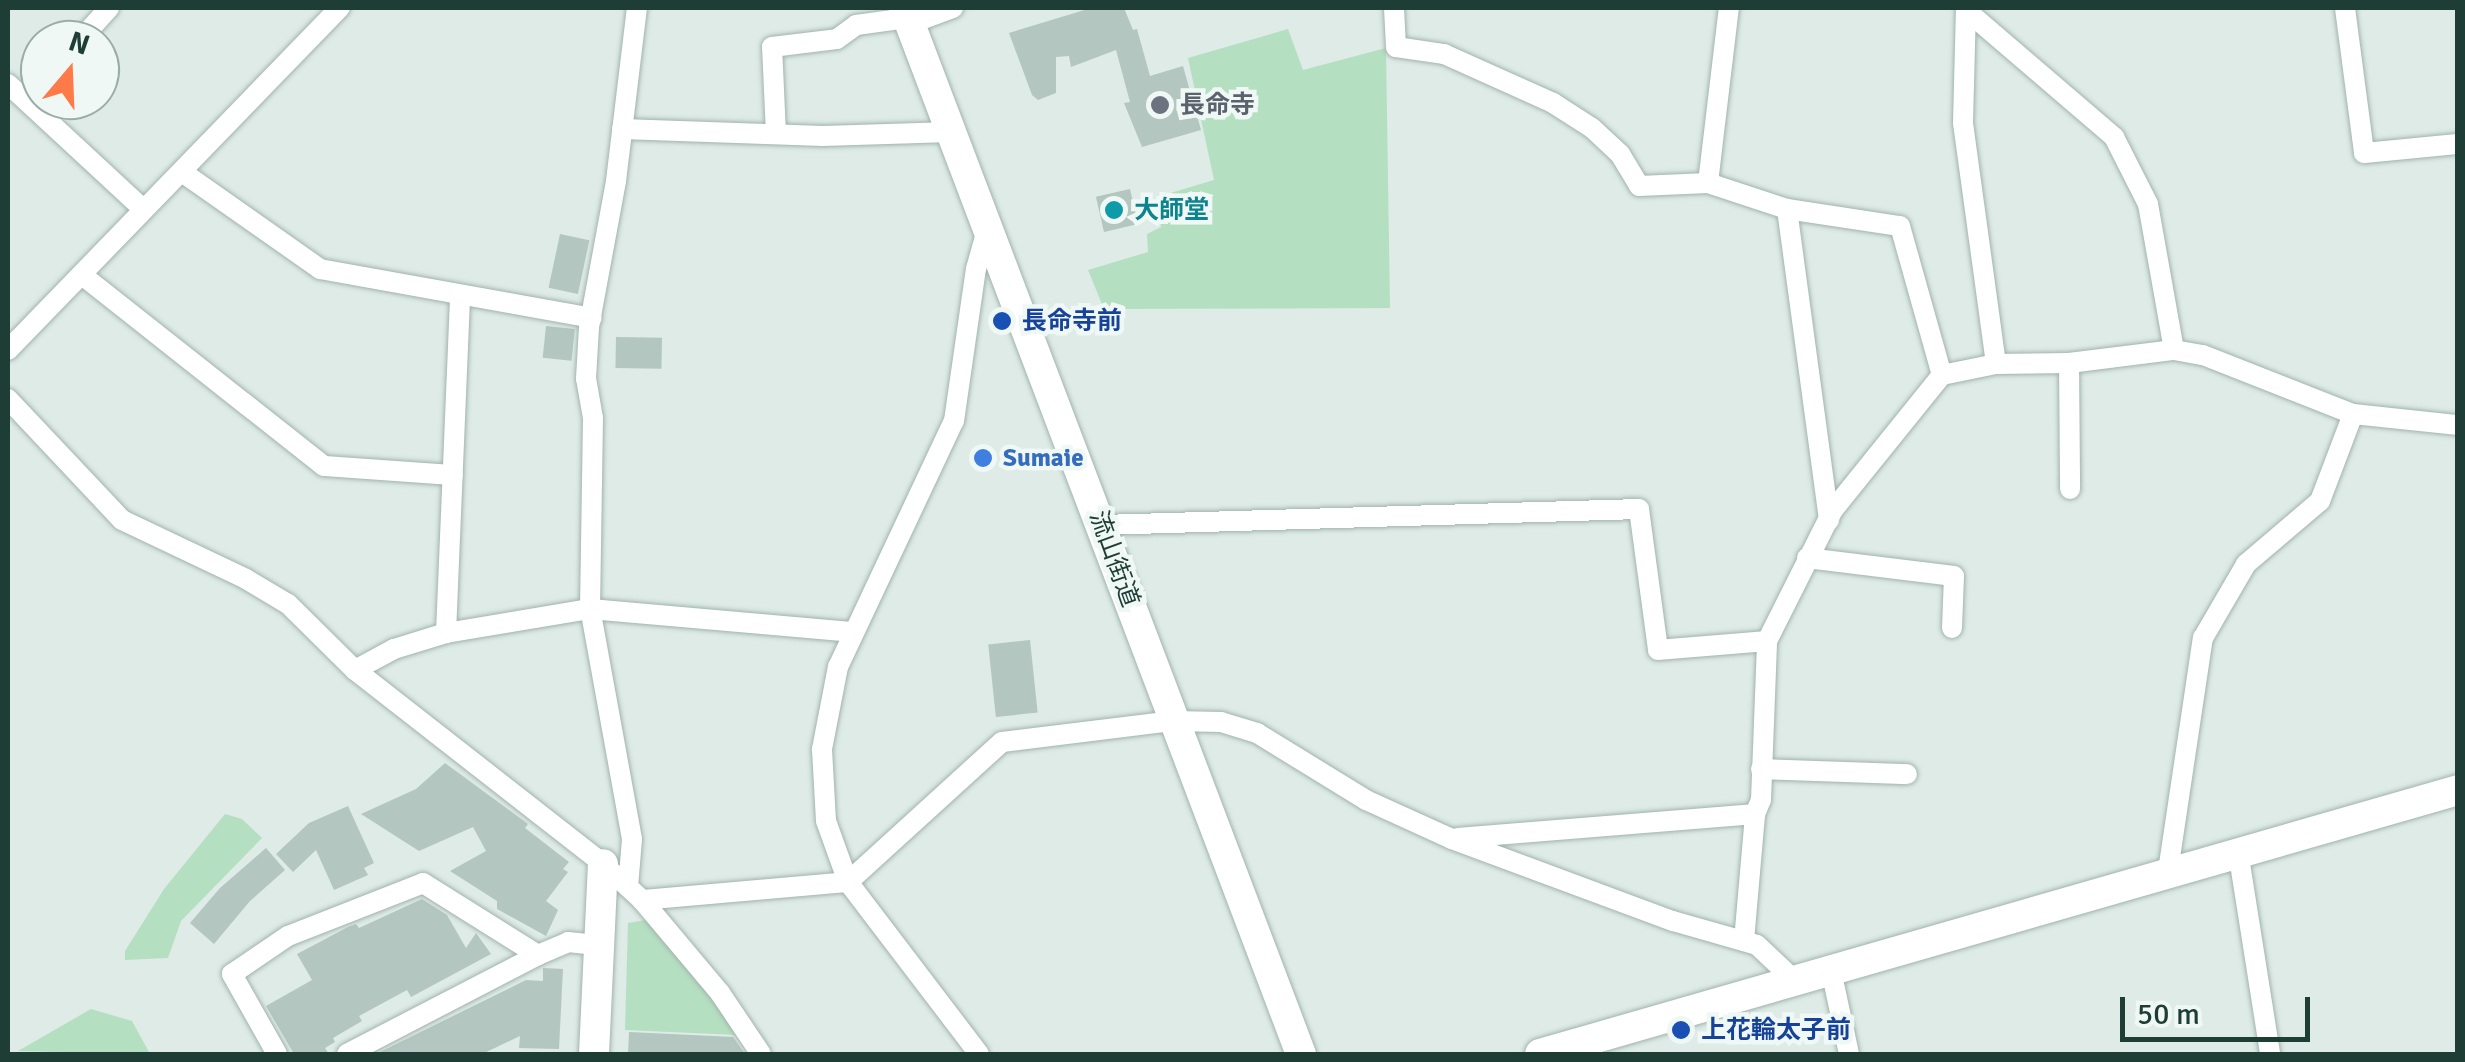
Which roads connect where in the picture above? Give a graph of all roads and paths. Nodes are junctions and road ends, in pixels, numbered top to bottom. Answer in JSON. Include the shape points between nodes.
{"nodes":[{"id":1,"x":340,"y":8,"type":"edge"},
{"id":2,"x":637,"y":8,"type":"edge"},
{"id":3,"x":953,"y":8,"type":"edge"},
{"id":4,"x":1394,"y":8,"type":"edge"},
{"id":5,"x":1729,"y":8,"type":"edge"},
{"id":6,"x":2345,"y":8,"type":"edge"},
{"id":7,"x":1971,"y":9,"type":"edge"},
{"id":8,"x":907,"y":16,"type":"edge"},
{"id":9,"x":58,"y":120,"type":"edge"},
{"id":10,"x":622,"y":128,"type":"junction"},
{"id":11,"x":952,"y":132,"type":"junction"},
{"id":12,"x":776,"y":134,"type":"junction"},
{"id":13,"x":2458,"y":144,"type":"edge"},
{"id":14,"x":182,"y":172,"type":"junction"},
{"id":15,"x":1708,"y":183,"type":"junction"},
{"id":16,"x":143,"y":209,"type":"junction"},
{"id":17,"x":1787,"y":209,"type":"junction"},
{"id":18,"x":988,"y":226,"type":"junction"},
{"id":19,"x":82,"y":275,"type":"junction"},
{"id":20,"x":460,"y":295,"type":"junction"},
{"id":21,"x":592,"y":318,"type":"junction"},
{"id":22,"x":8,"y":350,"type":"edge"},
{"id":23,"x":2174,"y":350,"type":"junction"},
{"id":24,"x":2069,"y":363,"type":"junction"},
{"id":25,"x":1996,"y":364,"type":"junction"},
{"id":26,"x":1942,"y":375,"type":"junction"},
{"id":27,"x":8,"y":399,"type":"edge"},
{"id":28,"x":2353,"y":414,"type":"junction"},
{"id":29,"x":2458,"y":424,"type":"edge"},
{"id":30,"x":453,"y":476,"type":"junction"},
{"id":31,"x":2070,"y":489,"type":"dead end"},
{"id":32,"x":1828,"y":520,"type":"junction"},
{"id":33,"x":1101,"y":525,"type":"junction"},
{"id":34,"x":1808,"y":558,"type":"junction"},
{"id":35,"x":590,"y":609,"type":"junction"},
{"id":36,"x":1952,"y":628,"type":"dead end"},
{"id":37,"x":854,"y":632,"type":"junction"},
{"id":38,"x":446,"y":633,"type":"junction"},
{"id":39,"x":1767,"y":641,"type":"junction"},
{"id":40,"x":355,"y":670,"type":"junction"},
{"id":41,"x":1174,"y":721,"type":"junction"},
{"id":42,"x":1761,"y":768,"type":"junction"},
{"id":43,"x":1907,"y":774,"type":"dead end"},
{"id":44,"x":2458,"y":790,"type":"edge"},
{"id":45,"x":1755,"y":814,"type":"junction"},
{"id":46,"x":1452,"y":838,"type":"junction"},
{"id":47,"x":2238,"y":851,"type":"junction"},
{"id":48,"x":603,"y":864,"type":"junction"},
{"id":49,"x":2168,"y":871,"type":"junction"},
{"id":50,"x":848,"y":882,"type":"junction"},
{"id":51,"x":635,"y":894,"type":"junction"},
{"id":52,"x":1744,"y":941,"type":"junction"},
{"id":53,"x":599,"y":944,"type":"junction"},
{"id":54,"x":538,"y":956,"type":"junction"},
{"id":55,"x":1831,"y":970,"type":"junction"},
{"id":56,"x":1794,"y":980,"type":"junction"},
{"id":57,"x":277,"y":1054,"type":"edge"},
{"id":58,"x":347,"y":1054,"type":"edge"},
{"id":59,"x":594,"y":1054,"type":"edge"},
{"id":60,"x":761,"y":1054,"type":"edge"},
{"id":61,"x":979,"y":1054,"type":"edge"},
{"id":62,"x":1301,"y":1054,"type":"edge"},
{"id":63,"x":1540,"y":1054,"type":"edge"},
{"id":64,"x":1849,"y":1054,"type":"edge"},
{"id":65,"x":2270,"y":1054,"type":"edge"}],
"edges":[{"from":1,"to":14,"type":"street"},
{"from":2,"to":10,"type":"street"},
{"from":3,"to":8,"type":"street"},
{"from":4,"to":15,"type":"street","via":[[1396,47],[1444,54],[1554,103],[1620,154],[1639,186]]},
{"from":5,"to":15,"type":"street"},
{"from":6,"to":13,"type":"street","via":[[2364,153]]},
{"from":7,"to":23,"type":"street","via":[[2114,137],[2148,204]]},
{"from":7,"to":25,"type":"street","via":[[1963,122]]},
{"from":8,"to":11,"type":"street","name":"流山街道"},
{"from":8,"to":12,"type":"street","via":[[856,25],[836,39],[772,47]]},
{"from":9,"to":16,"type":"street"},
{"from":10,"to":12,"type":"street"},
{"from":10,"to":21,"type":"street"},
{"from":11,"to":12,"type":"street"},
{"from":11,"to":18,"type":"street","name":"流山街道"},
{"from":14,"to":16,"type":"street"},
{"from":14,"to":20,"type":"street","via":[[320,270]]},
{"from":15,"to":17,"type":"street"},
{"from":16,"to":19,"type":"street"},
{"from":17,"to":26,"type":"street","via":[[1900,226]]},
{"from":17,"to":32,"type":"street"},
{"from":18,"to":33,"type":"street","name":"流山街道"},
{"from":18,"to":37,"type":"street","via":[[954,420]]},
{"from":19,"to":22,"type":"street"},
{"from":19,"to":30,"type":"street","via":[[324,466]]},
{"from":20,"to":21,"type":"street"},
{"from":20,"to":30,"type":"street"},
{"from":21,"to":35,"type":"street","via":[[586,379],[593,418]]},
{"from":23,"to":24,"type":"street"},
{"from":23,"to":28,"type":"street","via":[[2204,355]]},
{"from":24,"to":25,"type":"street"},
{"from":24,"to":31,"type":"street"},
{"from":25,"to":26,"type":"street"},
{"from":26,"to":32,"type":"street"},
{"from":27,"to":40,"type":"street","via":[[122,520],[288,604]]},
{"from":28,"to":29,"type":"street"},
{"from":28,"to":49,"type":"street","via":[[2320,501],[2246,564],[2203,638]]},
{"from":30,"to":38,"type":"street"},
{"from":32,"to":34,"type":"street"},
{"from":33,"to":39,"type":"street","via":[[1639,509],[1658,650]]},
{"from":33,"to":41,"type":"street","name":"流山街道"},
{"from":34,"to":36,"type":"street","via":[[1954,576]]},
{"from":34,"to":39,"type":"street"},
{"from":35,"to":37,"type":"street"},
{"from":35,"to":38,"type":"street"},
{"from":35,"to":51,"type":"street","via":[[632,839]]},
{"from":37,"to":50,"type":"street","via":[[838,666],[822,749],[826,821]]},
{"from":38,"to":40,"type":"street"},
{"from":39,"to":42,"type":"street"},
{"from":40,"to":48,"type":"street"},
{"from":41,"to":46,"type":"street","via":[[1221,722],[1257,733],[1366,800]]},
{"from":41,"to":50,"type":"street","via":[[1002,742]]},
{"from":41,"to":62,"type":"street","name":"流山街道"},
{"from":42,"to":43,"type":"street"},
{"from":42,"to":45,"type":"street"},
{"from":44,"to":47,"type":"street"},
{"from":45,"to":46,"type":"street"},
{"from":45,"to":52,"type":"street"},
{"from":46,"to":52,"type":"street"},
{"from":47,"to":49,"type":"street"},
{"from":47,"to":65,"type":"street"},
{"from":48,"to":51,"type":"street"},
{"from":48,"to":53,"type":"street"},
{"from":49,"to":55,"type":"street"},
{"from":50,"to":51,"type":"street"},
{"from":50,"to":61,"type":"street"},
{"from":51,"to":60,"type":"street"},
{"from":52,"to":56,"type":"street"},
{"from":53,"to":54,"type":"street","via":[[568,942]]},
{"from":53,"to":59,"type":"street"},
{"from":54,"to":57,"type":"street","via":[[423,883],[288,936],[232,974]]},
{"from":54,"to":58,"type":"street"},
{"from":55,"to":56,"type":"street"},
{"from":55,"to":64,"type":"street"},
{"from":56,"to":63,"type":"street"}]}
